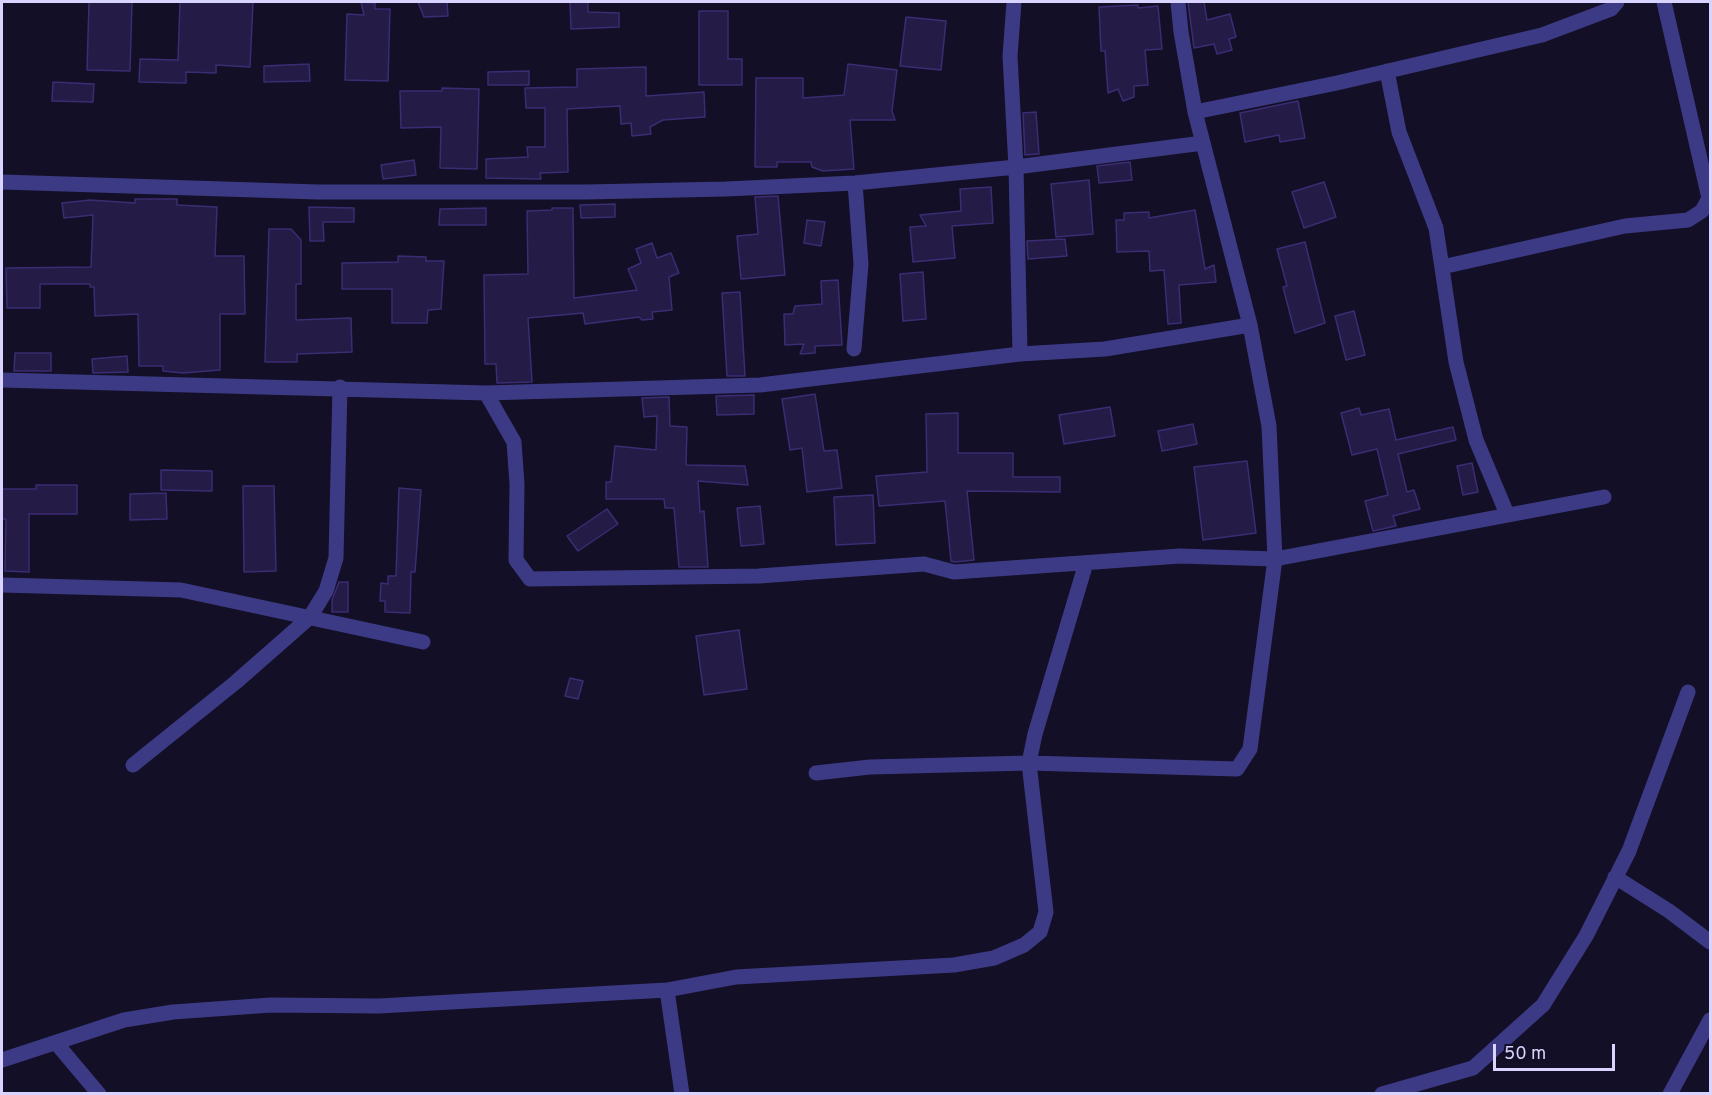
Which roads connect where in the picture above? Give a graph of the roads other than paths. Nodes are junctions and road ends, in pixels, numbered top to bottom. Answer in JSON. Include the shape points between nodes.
{"nodes":[{"id":1,"x":1014,"y":2,"type":"edge"},
{"id":2,"x":1178,"y":2,"type":"edge"},
{"id":3,"x":1617,"y":2,"type":"edge"},
{"id":4,"x":1664,"y":2,"type":"edge"},
{"id":5,"x":1387,"y":71,"type":"junction"},
{"id":6,"x":1195,"y":112,"type":"junction"},
{"id":7,"x":1203,"y":142,"type":"junction"},
{"id":8,"x":1016,"y":167,"type":"junction"},
{"id":9,"x":2,"y":182,"type":"edge"},
{"id":10,"x":855,"y":183,"type":"junction"},
{"id":11,"x":1442,"y":267,"type":"junction"},
{"id":12,"x":1250,"y":325,"type":"junction"},
{"id":13,"x":854,"y":349,"type":"dead end"},
{"id":14,"x":1020,"y":354,"type":"junction"},
{"id":15,"x":2,"y":380,"type":"edge"},
{"id":16,"x":340,"y":387,"type":"junction"},
{"id":17,"x":486,"y":393,"type":"junction"},
{"id":18,"x":1604,"y":497,"type":"dead end"},
{"id":19,"x":1507,"y":514,"type":"junction"},
{"id":20,"x":1275,"y":559,"type":"junction"},
{"id":21,"x":1086,"y":563,"type":"junction"},
{"id":22,"x":2,"y":585,"type":"edge"},
{"id":23,"x":310,"y":617,"type":"junction"},
{"id":24,"x":423,"y":642,"type":"dead end"},
{"id":25,"x":1688,"y":692,"type":"dead end"},
{"id":26,"x":1029,"y":763,"type":"junction"},
{"id":27,"x":133,"y":765,"type":"dead end"},
{"id":28,"x":816,"y":773,"type":"dead end"},
{"id":29,"x":1616,"y":877,"type":"junction"},
{"id":30,"x":1710,"y":942,"type":"edge"},
{"id":31,"x":667,"y":990,"type":"junction"},
{"id":32,"x":1710,"y":1020,"type":"edge"},
{"id":33,"x":56,"y":1043,"type":"junction"},
{"id":34,"x":2,"y":1060,"type":"edge"},
{"id":35,"x":99,"y":1094,"type":"edge"},
{"id":36,"x":682,"y":1094,"type":"edge"},
{"id":37,"x":1382,"y":1094,"type":"edge"},
{"id":38,"x":1670,"y":1094,"type":"edge"}],
"edges":[{"from":1,"to":8,"type":"street","via":[[1010,56]]},
{"from":2,"to":6,"type":"street"},
{"from":3,"to":5,"type":"street","via":[[1611,9],[1542,35]]},
{"from":4,"to":11,"type":"street","via":[[1709,198],[1702,211],[1688,220],[1625,226]]},
{"from":5,"to":6,"type":"street"},
{"from":5,"to":11,"type":"street","via":[[1400,132],[1436,228]]},
{"from":6,"to":7,"type":"street"},
{"from":7,"to":8,"type":"street"},
{"from":7,"to":12,"type":"street"},
{"from":8,"to":10,"type":"street"},
{"from":8,"to":14,"type":"street"},
{"from":9,"to":10,"type":"street","via":[[318,192],[574,192]]},
{"from":10,"to":13,"type":"street","via":[[861,264]]},
{"from":11,"to":19,"type":"street","via":[[1456,362],[1476,440]]},
{"from":12,"to":14,"type":"street","via":[[1105,349]]},
{"from":12,"to":20,"type":"street","via":[[1269,426]]},
{"from":14,"to":17,"type":"street","via":[[760,385]]},
{"from":15,"to":16,"type":"street"},
{"from":16,"to":17,"type":"street"},
{"from":16,"to":23,"type":"street","via":[[336,558],[327,591]]},
{"from":17,"to":21,"type":"street","via":[[514,442],[516,561],[530,579],[759,576],[924,564],[954,572]]},
{"from":18,"to":19,"type":"street"},
{"from":19,"to":20,"type":"street"},
{"from":20,"to":21,"type":"street","via":[[1180,556]]},
{"from":20,"to":26,"type":"street","via":[[1251,749],[1237,769]]},
{"from":21,"to":26,"type":"street"},
{"from":22,"to":23,"type":"street","via":[[181,590]]},
{"from":23,"to":24,"type":"street"},
{"from":23,"to":27,"type":"street"},
{"from":25,"to":29,"type":"street"},
{"from":26,"to":28,"type":"street"},
{"from":26,"to":31,"type":"street","via":[[1046,912],[1040,932],[1024,945],[994,958],[954,965],[736,977]]},
{"from":29,"to":30,"type":"street"},
{"from":29,"to":37,"type":"street","via":[[1586,936],[1543,1005],[1473,1068]]},
{"from":31,"to":33,"type":"street","via":[[379,1006],[271,1005],[173,1011],[124,1020]]},
{"from":31,"to":36,"type":"street"},
{"from":32,"to":38,"type":"street"},
{"from":33,"to":34,"type":"street"},
{"from":33,"to":35,"type":"street"}]}
